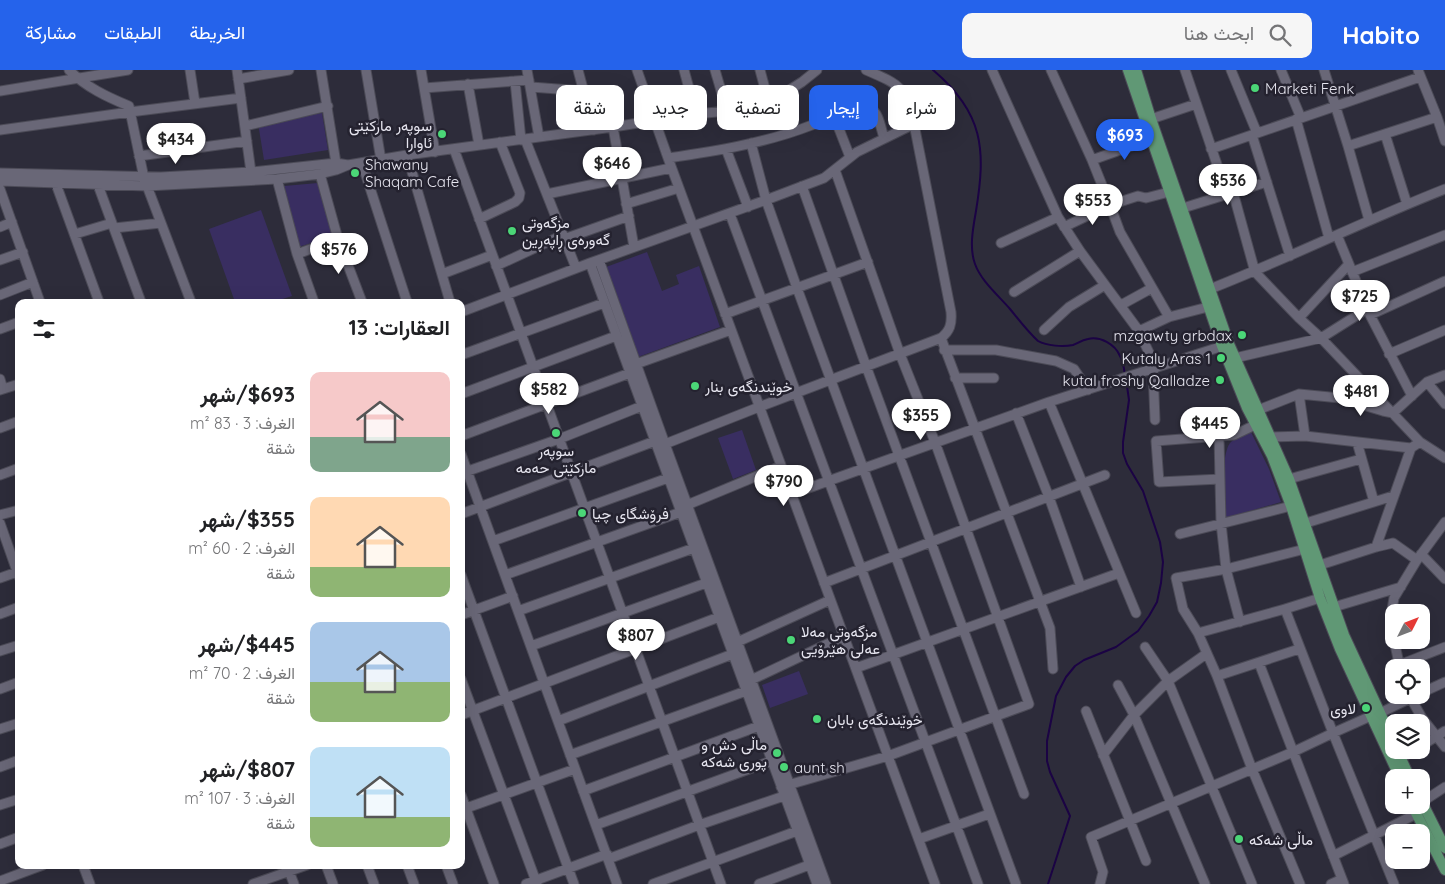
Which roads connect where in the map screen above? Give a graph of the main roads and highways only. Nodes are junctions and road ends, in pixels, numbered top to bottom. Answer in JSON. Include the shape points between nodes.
{"nodes":[{"id":1,"x":1128,"y":70,"type":"edge"},
{"id":2,"x":1136,"y":70,"type":"edge"},
{"id":3,"x":1225,"y":345,"type":"junction"},
{"id":4,"x":1375,"y":714,"type":"junction"},
{"id":5,"x":1385,"y":729,"type":"edge"},
{"id":6,"x":1385,"y":734,"type":"edge"},
{"id":7,"x":1422,"y":814,"type":"edge"},
{"id":8,"x":1424,"y":814,"type":"edge"},
{"id":9,"x":1444,"y":841,"type":"edge"},
{"id":10,"x":1445,"y":870,"type":"edge"}],
"edges":[{"from":1,"to":3,"type":"main road","via":[[1208,307]]},
{"from":2,"to":3,"type":"main road","via":[[1210,289]]},
{"from":3,"to":4,"type":"main road","via":[[1235,358],[1289,478]]},
{"from":3,"to":4,"type":"main road","via":[[1246,408],[1272,456],[1340,649]]},
{"from":4,"to":5,"type":"main road"},
{"from":4,"to":6,"type":"main road"},
{"from":7,"to":10,"type":"main road"},
{"from":8,"to":9,"type":"main road"}]}
